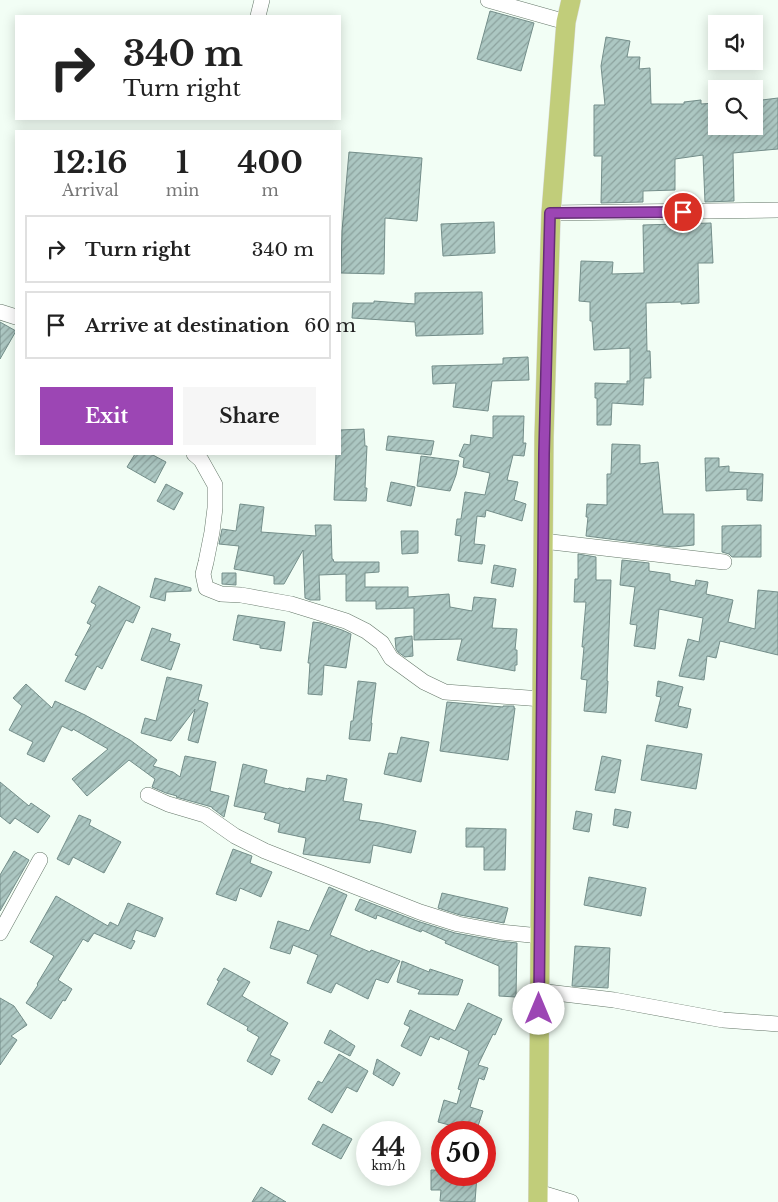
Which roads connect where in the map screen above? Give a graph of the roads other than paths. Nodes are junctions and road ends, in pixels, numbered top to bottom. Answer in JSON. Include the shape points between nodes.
{"nodes":[{"id":1,"x":262,"y":0,"type":"edge"},
{"id":2,"x":488,"y":0,"type":"edge"},
{"id":3,"x":571,"y":0,"type":"edge"},
{"id":4,"x":258,"y":15,"type":"edge"},
{"id":5,"x":566,"y":22,"type":"junction"},
{"id":6,"x":778,"y":210,"type":"edge"},
{"id":7,"x":550,"y":213,"type":"junction"},
{"id":8,"x":0,"y":312,"type":"edge"},
{"id":9,"x":15,"y":318,"type":"edge"},
{"id":10,"x":195,"y":455,"type":"edge"},
{"id":11,"x":543,"y":541,"type":"junction"},
{"id":12,"x":724,"y":562,"type":"dead end"},
{"id":13,"x":542,"y":699,"type":"junction"},
{"id":14,"x":148,"y":795,"type":"dead end"},
{"id":15,"x":40,"y":860,"type":"dead end"},
{"id":16,"x":0,"y":933,"type":"edge"},
{"id":17,"x":540,"y":936,"type":"junction"},
{"id":18,"x":539,"y":991,"type":"junction"},
{"id":19,"x":778,"y":1024,"type":"edge"},
{"id":20,"x":538,"y":1197,"type":"edge"},
{"id":21,"x":571,"y":1202,"type":"edge"}],
"edges":[{"from":1,"to":4,"type":"street"},
{"from":2,"to":5,"type":"street"},
{"from":3,"to":5,"type":"main road"},
{"from":5,"to":7,"type":"main road"},
{"from":6,"to":7,"type":"street"},
{"from":7,"to":11,"type":"main road"},
{"from":8,"to":9,"type":"street"},
{"from":10,"to":13,"type":"street","via":[[202,460],[215,485],[212,532],[202,574],[206,588],[222,594],[291,604],[346,621],[366,631],[382,644],[391,658],[424,682],[445,692]]},
{"from":11,"to":12,"type":"street"},
{"from":11,"to":13,"type":"main road"},
{"from":13,"to":17,"type":"main road"},
{"from":14,"to":17,"type":"street","via":[[205,815],[266,852],[420,912],[458,924]]},
{"from":15,"to":16,"type":"street"},
{"from":17,"to":18,"type":"main road"},
{"from":18,"to":19,"type":"street","via":[[614,1000],[723,1020]]},
{"from":18,"to":20,"type":"main road"},
{"from":20,"to":21,"type":"street"}]}
